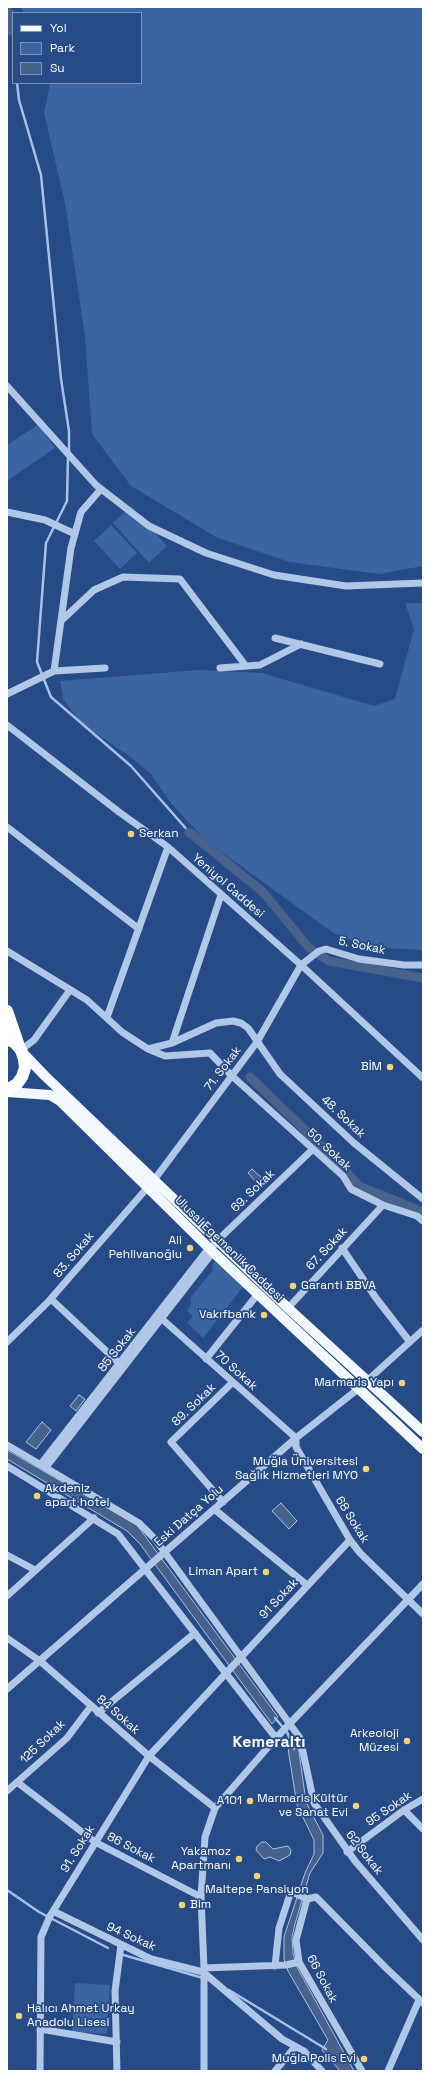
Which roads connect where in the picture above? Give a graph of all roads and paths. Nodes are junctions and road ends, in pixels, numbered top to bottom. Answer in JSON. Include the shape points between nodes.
{"nodes":[{"id":1,"x":7,"y":386,"type":"edge"},
{"id":2,"x":101,"y":490,"type":"junction"},
{"id":3,"x":7,"y":512,"type":"edge"},
{"id":4,"x":75,"y":534,"type":"junction"},
{"id":5,"x":423,"y":583,"type":"edge"},
{"id":6,"x":61,"y":621,"type":"junction"},
{"id":7,"x":275,"y":638,"type":"dead end"},
{"id":8,"x":301,"y":644,"type":"junction"},
{"id":9,"x":380,"y":664,"type":"dead end"},
{"id":10,"x":246,"y":666,"type":"junction"},
{"id":11,"x":105,"y":668,"type":"dead end"},
{"id":12,"x":220,"y":668,"type":"dead end"},
{"id":13,"x":54,"y":671,"type":"junction"},
{"id":14,"x":7,"y":694,"type":"edge"},
{"id":15,"x":7,"y":725,"type":"edge"},
{"id":16,"x":7,"y":827,"type":"edge"},
{"id":17,"x":168,"y":848,"type":"junction"},
{"id":18,"x":222,"y":895,"type":"junction"},
{"id":19,"x":140,"y":929,"type":"junction"},
{"id":20,"x":7,"y":951,"type":"edge"},
{"id":21,"x":301,"y":965,"type":"junction"},
{"id":22,"x":423,"y":965,"type":"edge"},
{"id":23,"x":70,"y":990,"type":"junction"},
{"id":24,"x":7,"y":1011,"type":"edge"},
{"id":25,"x":107,"y":1017,"type":"junction"},
{"id":26,"x":7,"y":1039,"type":"edge"},
{"id":27,"x":257,"y":1042,"type":"junction"},
{"id":28,"x":172,"y":1043,"type":"junction"},
{"id":29,"x":148,"y":1049,"type":"junction"},
{"id":30,"x":21,"y":1050,"type":"junction"},
{"id":31,"x":232,"y":1076,"type":"junction"},
{"id":32,"x":423,"y":1078,"type":"edge"},
{"id":33,"x":7,"y":1091,"type":"edge"},
{"id":34,"x":313,"y":1149,"type":"junction"},
{"id":35,"x":154,"y":1180,"type":"junction"},
{"id":36,"x":147,"y":1188,"type":"junction"},
{"id":37,"x":423,"y":1199,"type":"edge"},
{"id":38,"x":383,"y":1205,"type":"junction"},
{"id":39,"x":423,"y":1221,"type":"edge"},
{"id":40,"x":218,"y":1240,"type":"junction"},
{"id":41,"x":342,"y":1248,"type":"junction"},
{"id":42,"x":211,"y":1250,"type":"junction"},
{"id":43,"x":258,"y":1294,"type":"junction"},
{"id":44,"x":51,"y":1299,"type":"junction"},
{"id":45,"x":288,"y":1308,"type":"junction"},
{"id":46,"x":162,"y":1319,"type":"junction"},
{"id":47,"x":423,"y":1330,"type":"edge"},
{"id":48,"x":7,"y":1342,"type":"edge"},
{"id":49,"x":410,"y":1342,"type":"junction"},
{"id":50,"x":206,"y":1359,"type":"junction"},
{"id":51,"x":120,"y":1364,"type":"junction"},
{"id":52,"x":366,"y":1381,"type":"junction"},
{"id":53,"x":232,"y":1383,"type":"junction"},
{"id":54,"x":358,"y":1389,"type":"junction"},
{"id":55,"x":423,"y":1432,"type":"edge"},
{"id":56,"x":296,"y":1438,"type":"junction"},
{"id":57,"x":7,"y":1445,"type":"edge"},
{"id":58,"x":423,"y":1449,"type":"edge"},
{"id":59,"x":44,"y":1465,"type":"junction"},
{"id":60,"x":7,"y":1466,"type":"edge"},
{"id":61,"x":223,"y":1502,"type":"junction"},
{"id":62,"x":214,"y":1509,"type":"junction"},
{"id":63,"x":94,"y":1518,"type":"junction"},
{"id":64,"x":350,"y":1540,"type":"junction"},
{"id":65,"x":164,"y":1553,"type":"junction"},
{"id":66,"x":7,"y":1555,"type":"edge"},
{"id":67,"x":148,"y":1566,"type":"junction"},
{"id":68,"x":35,"y":1570,"type":"junction"},
{"id":69,"x":423,"y":1584,"type":"edge"},
{"id":70,"x":307,"y":1585,"type":"junction"},
{"id":71,"x":7,"y":1596,"type":"edge"},
{"id":72,"x":408,"y":1600,"type":"junction"},
{"id":73,"x":423,"y":1614,"type":"edge"},
{"id":74,"x":195,"y":1633,"type":"junction"},
{"id":75,"x":7,"y":1638,"type":"edge"},
{"id":76,"x":239,"y":1658,"type":"junction"},
{"id":77,"x":40,"y":1660,"type":"junction"},
{"id":78,"x":227,"y":1672,"type":"junction"},
{"id":79,"x":7,"y":1689,"type":"edge"},
{"id":80,"x":91,"y":1706,"type":"junction"},
{"id":81,"x":98,"y":1713,"type":"junction"},
{"id":82,"x":290,"y":1724,"type":"junction"},
{"id":83,"x":278,"y":1736,"type":"junction"},
{"id":84,"x":149,"y":1756,"type":"junction"},
{"id":85,"x":17,"y":1782,"type":"junction"},
{"id":86,"x":7,"y":1791,"type":"edge"},
{"id":87,"x":423,"y":1799,"type":"edge"},
{"id":88,"x":215,"y":1808,"type":"junction"},
{"id":89,"x":404,"y":1810,"type":"junction"},
{"id":90,"x":423,"y":1829,"type":"edge"},
{"id":91,"x":95,"y":1842,"type":"junction"},
{"id":92,"x":347,"y":1852,"type":"junction"},
{"id":93,"x":202,"y":1897,"type":"junction"},
{"id":94,"x":303,"y":1897,"type":"junction"},
{"id":95,"x":52,"y":1913,"type":"junction"},
{"id":96,"x":423,"y":1940,"type":"edge"},
{"id":97,"x":121,"y":1947,"type":"junction"},
{"id":98,"x":297,"y":1962,"type":"junction"},
{"id":99,"x":275,"y":1966,"type":"junction"},
{"id":100,"x":204,"y":1970,"type":"junction"},
{"id":101,"x":421,"y":2002,"type":"edge"},
{"id":102,"x":40,"y":2029,"type":"junction"},
{"id":103,"x":117,"y":2042,"type":"junction"},
{"id":104,"x":294,"y":2046,"type":"junction"},
{"id":105,"x":40,"y":2071,"type":"edge"},
{"id":106,"x":117,"y":2071,"type":"edge"},
{"id":107,"x":204,"y":2071,"type":"edge"},
{"id":108,"x":275,"y":2071,"type":"edge"},
{"id":109,"x":322,"y":2071,"type":"edge"},
{"id":110,"x":362,"y":2071,"type":"edge"},
{"id":111,"x":388,"y":2071,"type":"edge"}],
"edges":[{"from":1,"to":2,"type":"street"},
{"from":2,"to":4,"type":"street","via":[[81,512]]},
{"from":2,"to":5,"type":"street","via":[[149,526],[206,553],[274,575],[346,586]]},
{"from":3,"to":4,"type":"street","via":[[51,523]]},
{"from":4,"to":6,"type":"street"},
{"from":6,"to":10,"type":"street","via":[[94,590],[123,577],[180,579]]},
{"from":6,"to":13,"type":"street"},
{"from":7,"to":8,"type":"street"},
{"from":8,"to":9,"type":"street"},
{"from":8,"to":10,"type":"street","via":[[260,665]]},
{"from":10,"to":12,"type":"street"},
{"from":11,"to":13,"type":"street"},
{"from":13,"to":14,"type":"street"},
{"from":15,"to":17,"type":"street","name":"Yeniyol Caddesi"},
{"from":16,"to":19,"type":"street"},
{"from":17,"to":18,"type":"street","name":"Yeniyol Caddesi"},
{"from":17,"to":19,"type":"street"},
{"from":18,"to":21,"type":"street","name":"Yeniyol Caddesi"},
{"from":18,"to":28,"type":"street"},
{"from":19,"to":25,"type":"street"},
{"from":20,"to":23,"type":"street"},
{"from":21,"to":22,"type":"street","name":"5. Sokak","via":[[318,951],[326,949],[359,959]]},
{"from":21,"to":27,"type":"street","name":"71. Sokak"},
{"from":21,"to":32,"type":"street","name":"Yeniyol Caddesi"},
{"from":23,"to":25,"type":"street"},
{"from":23,"to":30,"type":"street","via":[[34,1040]]},
{"from":24,"to":30,"type":"highway"},
{"from":25,"to":29,"type":"street","via":[[122,1032]]},
{"from":26,"to":30,"type":"highway"},
{"from":27,"to":28,"type":"street","name":"48. Sokak","via":[[248,1028],[233,1021],[216,1023]]},
{"from":27,"to":31,"type":"street","name":"71. Sokak"},
{"from":27,"to":37,"type":"street","name":"48. Sokak","via":[[280,1074],[354,1143]]},
{"from":28,"to":29,"type":"street","name":"48. Sokak"},
{"from":29,"to":31,"type":"street","name":"50. Sokak","via":[[165,1056],[210,1053]]},
{"from":30,"to":33,"type":"highway","via":[[25,1068],[17,1084]]},
{"from":30,"to":35,"type":"main road","name":"Ulusal Egemenlik Caddesi"},
{"from":31,"to":34,"type":"street","name":"50. Sokak"},
{"from":31,"to":35,"type":"street","name":"71. Sokak"},
{"from":33,"to":36,"type":"main road","name":"Ulusal Egemenlik Caddesi","via":[[50,1095],[60,1101]]},
{"from":34,"to":38,"type":"street","name":"50. Sokak","via":[[343,1176],[351,1189]]},
{"from":34,"to":40,"type":"street","name":"69. Sokak"},
{"from":35,"to":36,"type":"street","name":"83. Sokak"},
{"from":35,"to":40,"type":"main road","name":"Ulusal Egemenlik Caddesi"},
{"from":36,"to":42,"type":"main road","name":"Ulusal Egemenlik Caddesi"},
{"from":36,"to":44,"type":"street","name":"83. Sokak"},
{"from":38,"to":39,"type":"street","name":"50. Sokak","via":[[417,1216]]},
{"from":38,"to":41,"type":"street","name":"67. Sokak"},
{"from":40,"to":42,"type":"street","name":"69. Sokak"},
{"from":40,"to":45,"type":"main road","name":"Ulusal Egemenlik Caddesi"},
{"from":41,"to":45,"type":"street","name":"67. Sokak"},
{"from":41,"to":49,"type":"street"},
{"from":42,"to":43,"type":"main road","name":"Ulusal Egemenlik Caddesi"},
{"from":42,"to":46,"type":"street","name":"85 Sokak"},
{"from":42,"to":51,"type":"street","name":"85 Sokak"},
{"from":43,"to":50,"type":"street"},
{"from":43,"to":54,"type":"main road","name":"Ulusal Egemenlik Caddesi"},
{"from":44,"to":48,"type":"street","name":"83. Sokak"},
{"from":44,"to":51,"type":"street"},
{"from":45,"to":52,"type":"main road","name":"Ulusal Egemenlik Caddesi"},
{"from":46,"to":50,"type":"street","name":"70 Sokak"},
{"from":46,"to":59,"type":"street","name":"85 Sokak","via":[[75,1430]]},
{"from":47,"to":49,"type":"street","name":"Eski Datça Yolu"},
{"from":49,"to":52,"type":"street","name":"Eski Datça Yolu"},
{"from":50,"to":53,"type":"street","name":"70 Sokak"},
{"from":51,"to":59,"type":"street","name":"85 Sokak"},
{"from":52,"to":54,"type":"street","name":"Eski Datça Yolu"},
{"from":52,"to":55,"type":"main road","name":"Ulusal Egemenlik Caddesi"},
{"from":53,"to":56,"type":"street","name":"70 Sokak"},
{"from":53,"to":61,"type":"street","name":"89. Sokak","via":[[171,1442]]},
{"from":54,"to":56,"type":"street","name":"Eski Datça Yolu"},
{"from":54,"to":58,"type":"main road","name":"Ulusal Egemenlik Caddesi"},
{"from":56,"to":61,"type":"street","name":"Eski Datça Yolu"},
{"from":56,"to":64,"type":"street","name":"68 Sokak","via":[[296,1447]]},
{"from":57,"to":59,"type":"street","name":"62 Sokak"},
{"from":59,"to":65,"type":"street","name":"62 Sokak","via":[[139,1523],[155,1539]]},
{"from":60,"to":63,"type":"street"},
{"from":61,"to":62,"type":"street","name":"Eski Datça Yolu"},
{"from":62,"to":65,"type":"street","name":"Eski Datça Yolu"},
{"from":62,"to":70,"type":"street"},
{"from":63,"to":67,"type":"street","via":[[118,1534]]},
{"from":63,"to":68,"type":"street"},
{"from":64,"to":70,"type":"street","name":"91 Sokak"},
{"from":64,"to":72,"type":"street","name":"68 Sokak"},
{"from":65,"to":67,"type":"street","name":"Eski Datça Yolu"},
{"from":65,"to":76,"type":"street","name":"62 Sokak"},
{"from":66,"to":68,"type":"street"},
{"from":67,"to":74,"type":"street"},
{"from":67,"to":77,"type":"street","name":"Eski Datça Yolu"},
{"from":68,"to":71,"type":"street"},
{"from":69,"to":72,"type":"street"},
{"from":70,"to":76,"type":"street","name":"91 Sokak"},
{"from":72,"to":73,"type":"street","name":"68 Sokak"},
{"from":72,"to":82,"type":"street"},
{"from":74,"to":78,"type":"street"},
{"from":74,"to":81,"type":"street"},
{"from":75,"to":77,"type":"street","name":"84 Sokak"},
{"from":76,"to":78,"type":"street","name":"91 Sokak"},
{"from":76,"to":82,"type":"street","name":"62 Sokak"},
{"from":77,"to":79,"type":"street","name":"Eski Datça Yolu"},
{"from":77,"to":80,"type":"street","name":"84 Sokak"},
{"from":78,"to":83,"type":"street"},
{"from":78,"to":84,"type":"street","name":"91. Sokak"},
{"from":80,"to":81,"type":"street","name":"84 Sokak"},
{"from":80,"to":85,"type":"street","name":"125 Sokak","via":[[67,1738]]},
{"from":81,"to":84,"type":"street","name":"84 Sokak"},
{"from":82,"to":83,"type":"street"},
{"from":82,"to":92,"type":"street","name":"62 Sokak","via":[[300,1738],[314,1802]]},
{"from":83,"to":88,"type":"street"},
{"from":84,"to":88,"type":"street","name":"84 Sokak"},
{"from":84,"to":91,"type":"street","name":"91. Sokak"},
{"from":85,"to":86,"type":"street","name":"125 Sokak"},
{"from":85,"to":91,"type":"street","name":"86 Sokak"},
{"from":87,"to":89,"type":"street","name":"95 Sokak"},
{"from":88,"to":93,"type":"street","via":[[206,1836]]},
{"from":89,"to":90,"type":"street"},
{"from":89,"to":92,"type":"street","name":"95 Sokak"},
{"from":91,"to":93,"type":"street","name":"86 Sokak"},
{"from":91,"to":95,"type":"street","name":"91. Sokak"},
{"from":92,"to":96,"type":"street","name":"62 Sokak"},
{"from":93,"to":100,"type":"street"},
{"from":94,"to":98,"type":"street","name":"66 Sokak","via":[[296,1940]]},
{"from":94,"to":99,"type":"street","via":[[291,1891],[279,1928]]},
{"from":94,"to":101,"type":"street","via":[[316,1898]]},
{"from":95,"to":97,"type":"street","name":"94 Sokak"},
{"from":95,"to":102,"type":"street","name":"91. Sokak","via":[[41,1937]]},
{"from":97,"to":100,"type":"street","name":"94 Sokak","via":[[151,1959]]},
{"from":97,"to":103,"type":"street","via":[[115,1991]]},
{"from":98,"to":99,"type":"street"},
{"from":98,"to":110,"type":"street","name":"66 Sokak"},
{"from":99,"to":100,"type":"street"},
{"from":100,"to":104,"type":"street","via":[[282,2039]]},
{"from":100,"to":107,"type":"street"},
{"from":101,"to":111,"type":"street"},
{"from":102,"to":103,"type":"street"},
{"from":102,"to":105,"type":"street","name":"91. Sokak"},
{"from":103,"to":106,"type":"street"},
{"from":104,"to":108,"type":"street"},
{"from":104,"to":109,"type":"street","via":[[304,2051]]}]}
